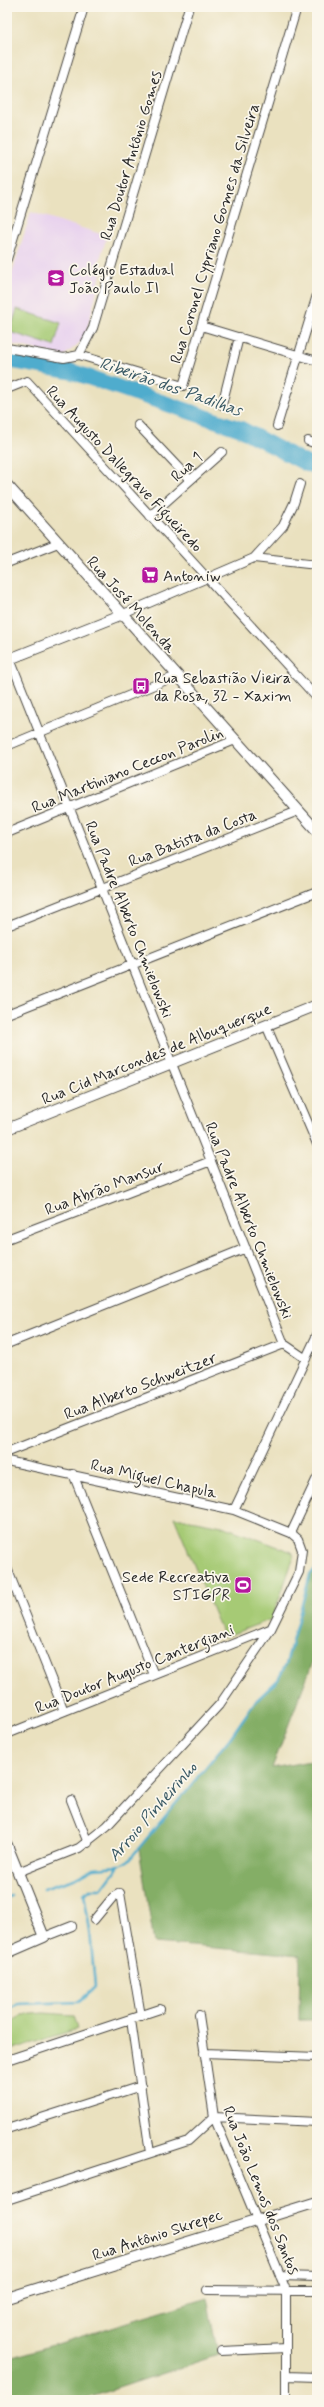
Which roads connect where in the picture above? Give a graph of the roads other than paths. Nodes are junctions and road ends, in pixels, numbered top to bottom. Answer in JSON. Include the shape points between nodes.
{"nodes":[{"id":1,"x":84,"y":7,"type":"edge"},
{"id":2,"x":189,"y":7,"type":"edge"},
{"id":3,"x":297,"y":7,"type":"edge"},
{"id":4,"x":7,"y":258,"type":"edge"},
{"id":5,"x":317,"y":295,"type":"edge"},
{"id":6,"x":201,"y":326,"type":"junction"},
{"id":7,"x":239,"y":337,"type":"junction"},
{"id":8,"x":7,"y":348,"type":"edge"},
{"id":9,"x":79,"y":355,"type":"junction"},
{"id":10,"x":299,"y":355,"type":"junction"},
{"id":11,"x":317,"y":362,"type":"edge"},
{"id":12,"x":7,"y":389,"type":"edge"},
{"id":13,"x":222,"y":405,"type":"dead end"},
{"id":14,"x":138,"y":425,"type":"dead end"},
{"id":15,"x":277,"y":426,"type":"dead end"},
{"id":16,"x":308,"y":441,"type":"dead end"},
{"id":17,"x":317,"y":444,"type":"edge"},
{"id":18,"x":222,"y":452,"type":"dead end"},
{"id":19,"x":190,"y":480,"type":"junction"},
{"id":20,"x":300,"y":484,"type":"dead end"},
{"id":21,"x":7,"y":485,"type":"edge"},
{"id":22,"x":150,"y":516,"type":"junction"},
{"id":23,"x":58,"y":543,"type":"junction"},
{"id":24,"x":254,"y":558,"type":"junction"},
{"id":25,"x":7,"y":563,"type":"edge"},
{"id":26,"x":317,"y":565,"type":"edge"},
{"id":27,"x":208,"y":579,"type":"junction"},
{"id":28,"x":121,"y":615,"type":"junction"},
{"id":29,"x":9,"y":660,"type":"edge"},
{"id":30,"x":176,"y":676,"type":"junction"},
{"id":31,"x":317,"y":698,"type":"edge"},
{"id":32,"x":41,"y":733,"type":"junction"},
{"id":33,"x":234,"y":740,"type":"junction"},
{"id":34,"x":7,"y":746,"type":"edge"},
{"id":35,"x":71,"y":807,"type":"junction"},
{"id":36,"x":298,"y":810,"type":"junction"},
{"id":37,"x":317,"y":831,"type":"edge"},
{"id":38,"x":7,"y":833,"type":"edge"},
{"id":39,"x":103,"y":888,"type":"junction"},
{"id":40,"x":317,"y":892,"type":"edge"},
{"id":41,"x":7,"y":926,"type":"edge"},
{"id":42,"x":133,"y":964,"type":"junction"},
{"id":43,"x":317,"y":1005,"type":"edge"},
{"id":44,"x":7,"y":1014,"type":"edge"},
{"id":45,"x":266,"y":1025,"type":"junction"},
{"id":46,"x":172,"y":1063,"type":"junction"},
{"id":47,"x":7,"y":1129,"type":"edge"},
{"id":48,"x":317,"y":1144,"type":"edge"},
{"id":49,"x":211,"y":1161,"type":"junction"},
{"id":50,"x":7,"y":1239,"type":"edge"},
{"id":51,"x":246,"y":1248,"type":"junction"},
{"id":52,"x":317,"y":1335,"type":"edge"},
{"id":53,"x":7,"y":1344,"type":"edge"},
{"id":54,"x":284,"y":1344,"type":"junction"},
{"id":55,"x":306,"y":1359,"type":"junction"},
{"id":56,"x":7,"y":1452,"type":"edge"},
{"id":57,"x":7,"y":1461,"type":"edge"},
{"id":58,"x":73,"y":1474,"type":"junction"},
{"id":59,"x":317,"y":1478,"type":"edge"},
{"id":60,"x":234,"y":1510,"type":"junction"},
{"id":61,"x":290,"y":1533,"type":"junction"},
{"id":62,"x":7,"y":1568,"type":"edge"},
{"id":63,"x":271,"y":1629,"type":"junction"},
{"id":64,"x":154,"y":1676,"type":"junction"},
{"id":65,"x":64,"y":1712,"type":"junction"},
{"id":66,"x":7,"y":1734,"type":"edge"},
{"id":67,"x":71,"y":1800,"type":"dead end"},
{"id":68,"x":88,"y":1843,"type":"junction"},
{"id":69,"x":7,"y":1845,"type":"edge"},
{"id":70,"x":18,"y":1872,"type":"junction"},
{"id":71,"x":94,"y":1920,"type":"dead end"},
{"id":72,"x":72,"y":1926,"type":"dead end"},
{"id":73,"x":44,"y":1937,"type":"junction"},
{"id":74,"x":7,"y":1953,"type":"edge"},
{"id":75,"x":160,"y":2009,"type":"dead end"},
{"id":76,"x":199,"y":2015,"type":"dead end"},
{"id":77,"x":141,"y":2016,"type":"junction"},
{"id":78,"x":131,"y":2020,"type":"junction"},
{"id":79,"x":204,"y":2053,"type":"junction"},
{"id":80,"x":317,"y":2057,"type":"edge"},
{"id":81,"x":7,"y":2060,"type":"edge"},
{"id":82,"x":141,"y":2086,"type":"junction"},
{"id":83,"x":214,"y":2117,"type":"junction"},
{"id":84,"x":317,"y":2122,"type":"edge"},
{"id":85,"x":7,"y":2129,"type":"edge"},
{"id":86,"x":150,"y":2153,"type":"junction"},
{"id":87,"x":7,"y":2200,"type":"edge"},
{"id":88,"x":317,"y":2202,"type":"edge"},
{"id":89,"x":256,"y":2219,"type":"junction"},
{"id":90,"x":280,"y":2276,"type":"junction"},
{"id":91,"x":317,"y":2277,"type":"edge"},
{"id":92,"x":207,"y":2290,"type":"dead end"},
{"id":93,"x":286,"y":2290,"type":"junction"},
{"id":94,"x":317,"y":2291,"type":"edge"},
{"id":95,"x":7,"y":2298,"type":"edge"},
{"id":96,"x":286,"y":2348,"type":"junction"},
{"id":97,"x":221,"y":2351,"type":"dead end"},
{"id":98,"x":286,"y":2376,"type":"junction"},
{"id":99,"x":317,"y":2376,"type":"edge"},
{"id":100,"x":286,"y":2400,"type":"edge"}],
"edges":[{"from":1,"to":4,"type":"street"},
{"from":2,"to":9,"type":"street","name":"Rua Doutor Antônio Gomes","via":[[93,328]]},
{"from":3,"to":6,"type":"street","name":"Rua Coronel Cypriano Gomes da Silveira"},
{"from":5,"to":10,"type":"street"},
{"from":6,"to":7,"type":"street"},
{"from":6,"to":9,"type":"street","name":"Rua Coronel Cypriano Gomes da Silveira","via":[[183,386]]},
{"from":7,"to":10,"type":"street"},
{"from":7,"to":13,"type":"street"},
{"from":8,"to":9,"type":"street","via":[[64,358]]},
{"from":10,"to":11,"type":"street"},
{"from":10,"to":15,"type":"street"},
{"from":12,"to":22,"type":"street","name":"Rua Augusto Dallegrave Figueiredo","via":[[27,381]]},
{"from":14,"to":19,"type":"street"},
{"from":16,"to":17,"type":"street"},
{"from":18,"to":19,"type":"street","name":"Rua 1"},
{"from":19,"to":22,"type":"street","name":"Rua 1"},
{"from":20,"to":24,"type":"street","via":[[283,526]]},
{"from":21,"to":23,"type":"street","name":"Rua José Molenda"},
{"from":22,"to":27,"type":"street","name":"Rua Augusto Dallegrave Figueiredo"},
{"from":23,"to":25,"type":"street"},
{"from":23,"to":28,"type":"street","name":"Rua José Molenda"},
{"from":24,"to":26,"type":"street"},
{"from":24,"to":27,"type":"street"},
{"from":27,"to":28,"type":"street"},
{"from":27,"to":31,"type":"street","name":"Rua Augusto Dallegrave Figueiredo"},
{"from":28,"to":29,"type":"street"},
{"from":28,"to":30,"type":"street","name":"Rua José Molenda"},
{"from":29,"to":32,"type":"street","name":"Rua Padre Alberto Chmielowski"},
{"from":30,"to":32,"type":"street"},
{"from":30,"to":33,"type":"street","name":"Rua José Molenda"},
{"from":32,"to":34,"type":"street"},
{"from":32,"to":35,"type":"street","name":"Rua Padre Alberto Chmielowski"},
{"from":33,"to":35,"type":"street","name":"Rua Martiniano Ceccon Parolin"},
{"from":33,"to":36,"type":"street","name":"Rua José Molenda"},
{"from":35,"to":38,"type":"street","name":"Rua Martiniano Ceccon Parolin"},
{"from":35,"to":39,"type":"street","name":"Rua Padre Alberto Chmielowski"},
{"from":36,"to":37,"type":"street","name":"Rua José Molenda"},
{"from":36,"to":39,"type":"street","name":"Rua Batista da Costa"},
{"from":39,"to":41,"type":"street","name":"Rua Batista da Costa"},
{"from":39,"to":42,"type":"street","name":"Rua Padre Alberto Chmielowski"},
{"from":40,"to":42,"type":"street"},
{"from":42,"to":44,"type":"street"},
{"from":42,"to":46,"type":"street","name":"Rua Padre Alberto Chmielowski"},
{"from":43,"to":45,"type":"street","name":"Rua Cid Marcondes de Albuquerque"},
{"from":45,"to":46,"type":"street","name":"Rua Cid Marcondes de Albuquerque"},
{"from":45,"to":48,"type":"street"},
{"from":46,"to":47,"type":"street","name":"Rua Cid Marcondes de Albuquerque"},
{"from":46,"to":49,"type":"street","name":"Rua Padre Alberto Chmielowski"},
{"from":49,"to":50,"type":"street","name":"Rua Abrão Mansur"},
{"from":49,"to":51,"type":"street","name":"Rua Padre Alberto Chmielowski"},
{"from":51,"to":53,"type":"street"},
{"from":51,"to":54,"type":"street","name":"Rua Padre Alberto Chmielowski"},
{"from":52,"to":55,"type":"street"},
{"from":54,"to":55,"type":"street","name":"Rua Padre Alberto Chmielowski"},
{"from":54,"to":56,"type":"street","name":"Rua Alberto Schweitzer"},
{"from":55,"to":60,"type":"street"},
{"from":57,"to":58,"type":"street","name":"Rua Miguel Chapula"},
{"from":58,"to":60,"type":"street","name":"Rua Miguel Chapula"},
{"from":58,"to":64,"type":"street"},
{"from":59,"to":61,"type":"street"},
{"from":60,"to":61,"type":"street","name":"Rua Miguel Chapula"},
{"from":61,"to":63,"type":"street","via":[[298,1539],[302,1550],[299,1572]]},
{"from":62,"to":65,"type":"street"},
{"from":63,"to":64,"type":"street","name":"Rua Doutor Augusto Cantergiani"},
{"from":63,"to":68,"type":"street","via":[[220,1704],[107,1826]]},
{"from":64,"to":65,"type":"street","name":"Rua Doutor Augusto Cantergiani"},
{"from":65,"to":66,"type":"street","name":"Rua Doutor Augusto Cantergiani"},
{"from":67,"to":68,"type":"street"},
{"from":68,"to":70,"type":"street"},
{"from":69,"to":70,"type":"street"},
{"from":70,"to":73,"type":"street"},
{"from":71,"to":77,"type":"street","via":[[113,1896],[120,1893]]},
{"from":72,"to":73,"type":"street"},
{"from":73,"to":74,"type":"street"},
{"from":75,"to":77,"type":"street"},
{"from":76,"to":79,"type":"street","name":"Rua João Lemos dos Santos"},
{"from":77,"to":78,"type":"street"},
{"from":78,"to":81,"type":"street"},
{"from":78,"to":82,"type":"street"},
{"from":79,"to":80,"type":"street"},
{"from":79,"to":83,"type":"street","name":"Rua João Lemos dos Santos"},
{"from":82,"to":85,"type":"street"},
{"from":82,"to":86,"type":"street"},
{"from":83,"to":84,"type":"street"},
{"from":83,"to":86,"type":"street","via":[[188,2141]]},
{"from":83,"to":89,"type":"street","name":"Rua João Lemos dos Santos"},
{"from":86,"to":87,"type":"street"},
{"from":88,"to":89,"type":"street","name":"Rua Antônio Skrepec"},
{"from":89,"to":90,"type":"street","name":"Rua João Lemos dos Santos"},
{"from":89,"to":95,"type":"street","name":"Rua Antônio Skrepec"},
{"from":90,"to":91,"type":"street"},
{"from":90,"to":93,"type":"street","name":"Rua João Lemos dos Santos"},
{"from":92,"to":93,"type":"street"},
{"from":93,"to":94,"type":"street"},
{"from":93,"to":96,"type":"street","name":"Rua João Lemos dos Santos"},
{"from":96,"to":97,"type":"street"},
{"from":96,"to":98,"type":"street","name":"Rua João Lemos dos Santos"},
{"from":98,"to":99,"type":"street"},
{"from":98,"to":100,"type":"street","name":"Rua João Lemos dos Santos"}]}
